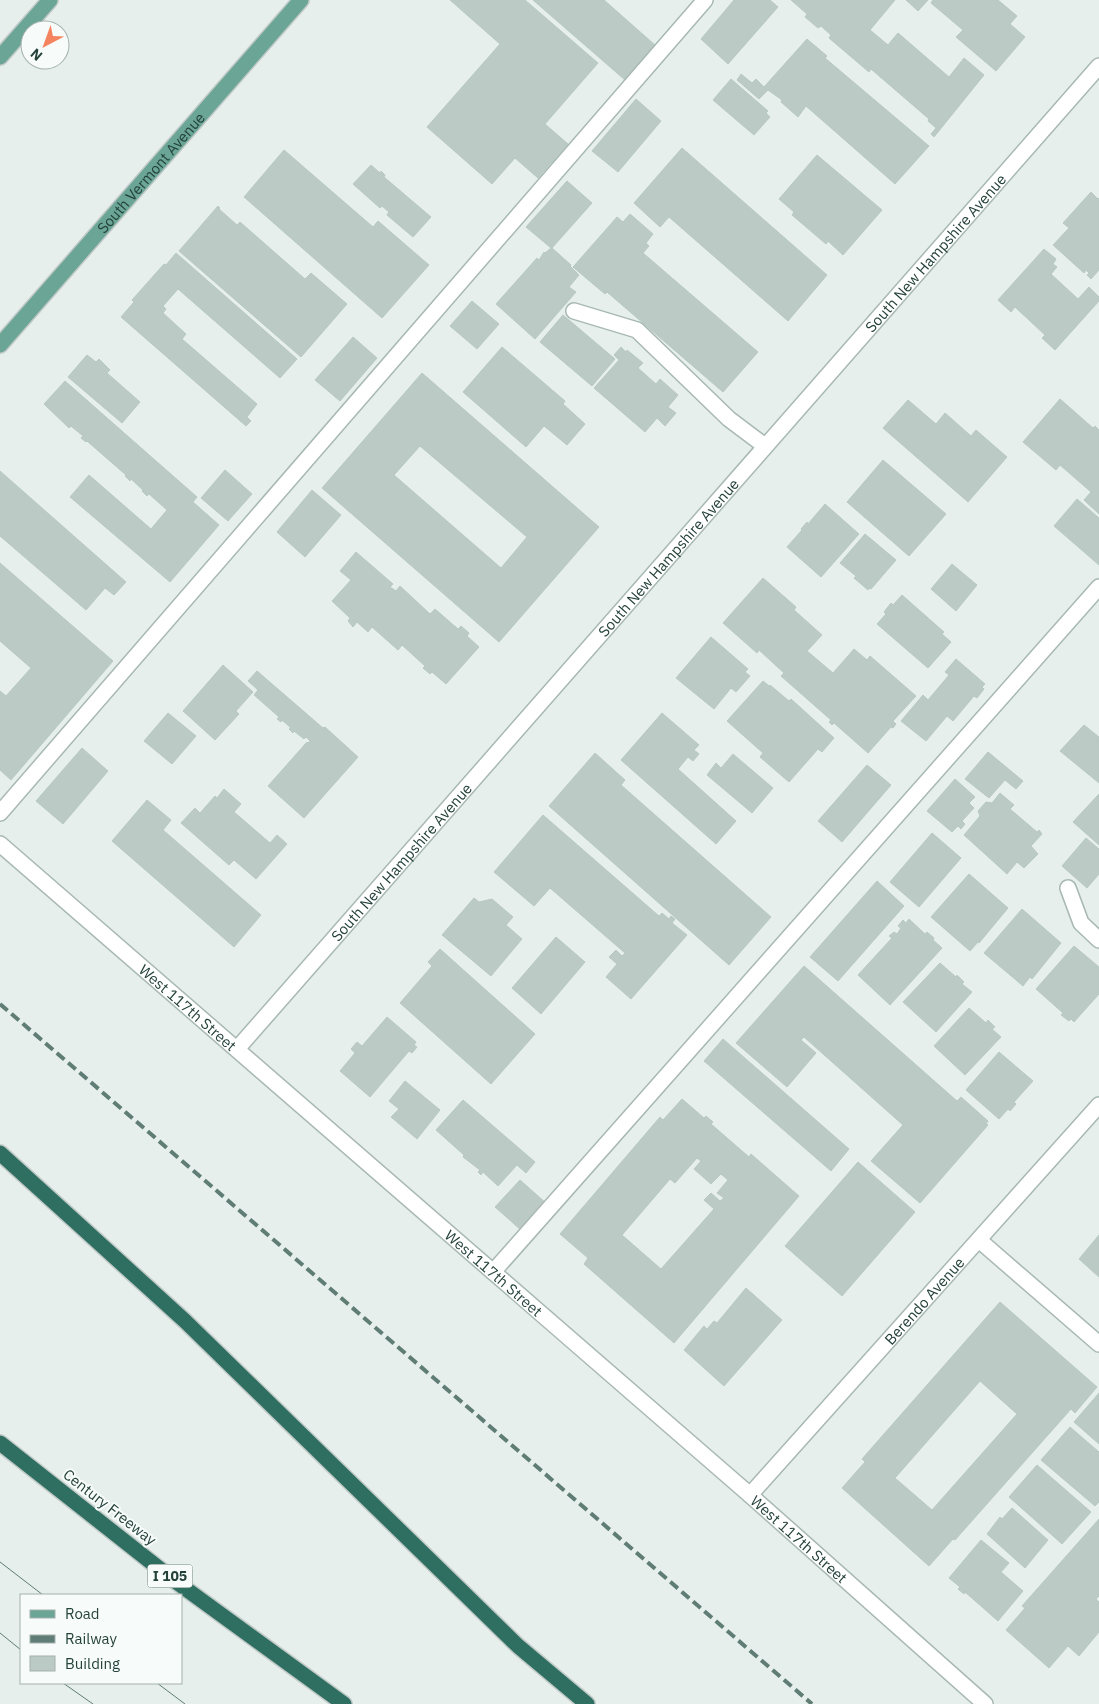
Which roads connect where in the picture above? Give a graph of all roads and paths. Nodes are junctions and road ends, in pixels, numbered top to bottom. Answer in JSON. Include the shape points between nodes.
{"nodes":[{"id":1,"x":50,"y":0,"type":"edge"},
{"id":2,"x":301,"y":0,"type":"edge"},
{"id":3,"x":705,"y":0,"type":"edge"},
{"id":4,"x":0,"y":57,"type":"edge"},
{"id":5,"x":1099,"y":66,"type":"edge"},
{"id":6,"x":574,"y":311,"type":"dead end"},
{"id":7,"x":0,"y":345,"type":"edge"},
{"id":8,"x":765,"y":446,"type":"junction"},
{"id":9,"x":1099,"y":587,"type":"edge"},
{"id":10,"x":0,"y":813,"type":"edge"},
{"id":11,"x":0,"y":844,"type":"edge"},
{"id":12,"x":1068,"y":888,"type":"dead end"},
{"id":13,"x":1099,"y":940,"type":"edge"},
{"id":14,"x":237,"y":1049,"type":"junction"},
{"id":15,"x":1099,"y":1105,"type":"edge"},
{"id":16,"x":0,"y":1152,"type":"edge"},
{"id":17,"x":979,"y":1240,"type":"junction"},
{"id":18,"x":493,"y":1272,"type":"junction"},
{"id":19,"x":1099,"y":1344,"type":"edge"},
{"id":20,"x":0,"y":1443,"type":"edge"},
{"id":21,"x":750,"y":1495,"type":"junction"},
{"id":22,"x":344,"y":1704,"type":"edge"},
{"id":23,"x":587,"y":1704,"type":"edge"},
{"id":24,"x":986,"y":1704,"type":"edge"}],
"edges":[{"from":1,"to":4,"type":"main road"},
{"from":2,"to":7,"type":"main road","name":"South Vermont Avenue"},
{"from":3,"to":10,"type":"street"},
{"from":5,"to":8,"type":"street","name":"South New Hampshire Avenue"},
{"from":6,"to":8,"type":"street","via":[[637,330],[730,419]]},
{"from":8,"to":14,"type":"street","name":"South New Hampshire Avenue"},
{"from":9,"to":18,"type":"street"},
{"from":11,"to":14,"type":"street","name":"West 117th Street"},
{"from":12,"to":13,"type":"street","via":[[1081,923]]},
{"from":14,"to":18,"type":"street","name":"West 117th Street"},
{"from":15,"to":17,"type":"street","name":"Berendo Avenue"},
{"from":16,"to":23,"type":"highway","via":[[185,1321],[518,1646]]},
{"from":17,"to":19,"type":"street"},
{"from":17,"to":21,"type":"street","name":"Berendo Avenue"},
{"from":18,"to":21,"type":"street","name":"West 117th Street"},
{"from":20,"to":22,"type":"highway","name":"Century Freeway","number":"I 105","via":[[175,1581]]},
{"from":21,"to":24,"type":"street","name":"West 117th Street"}]}
